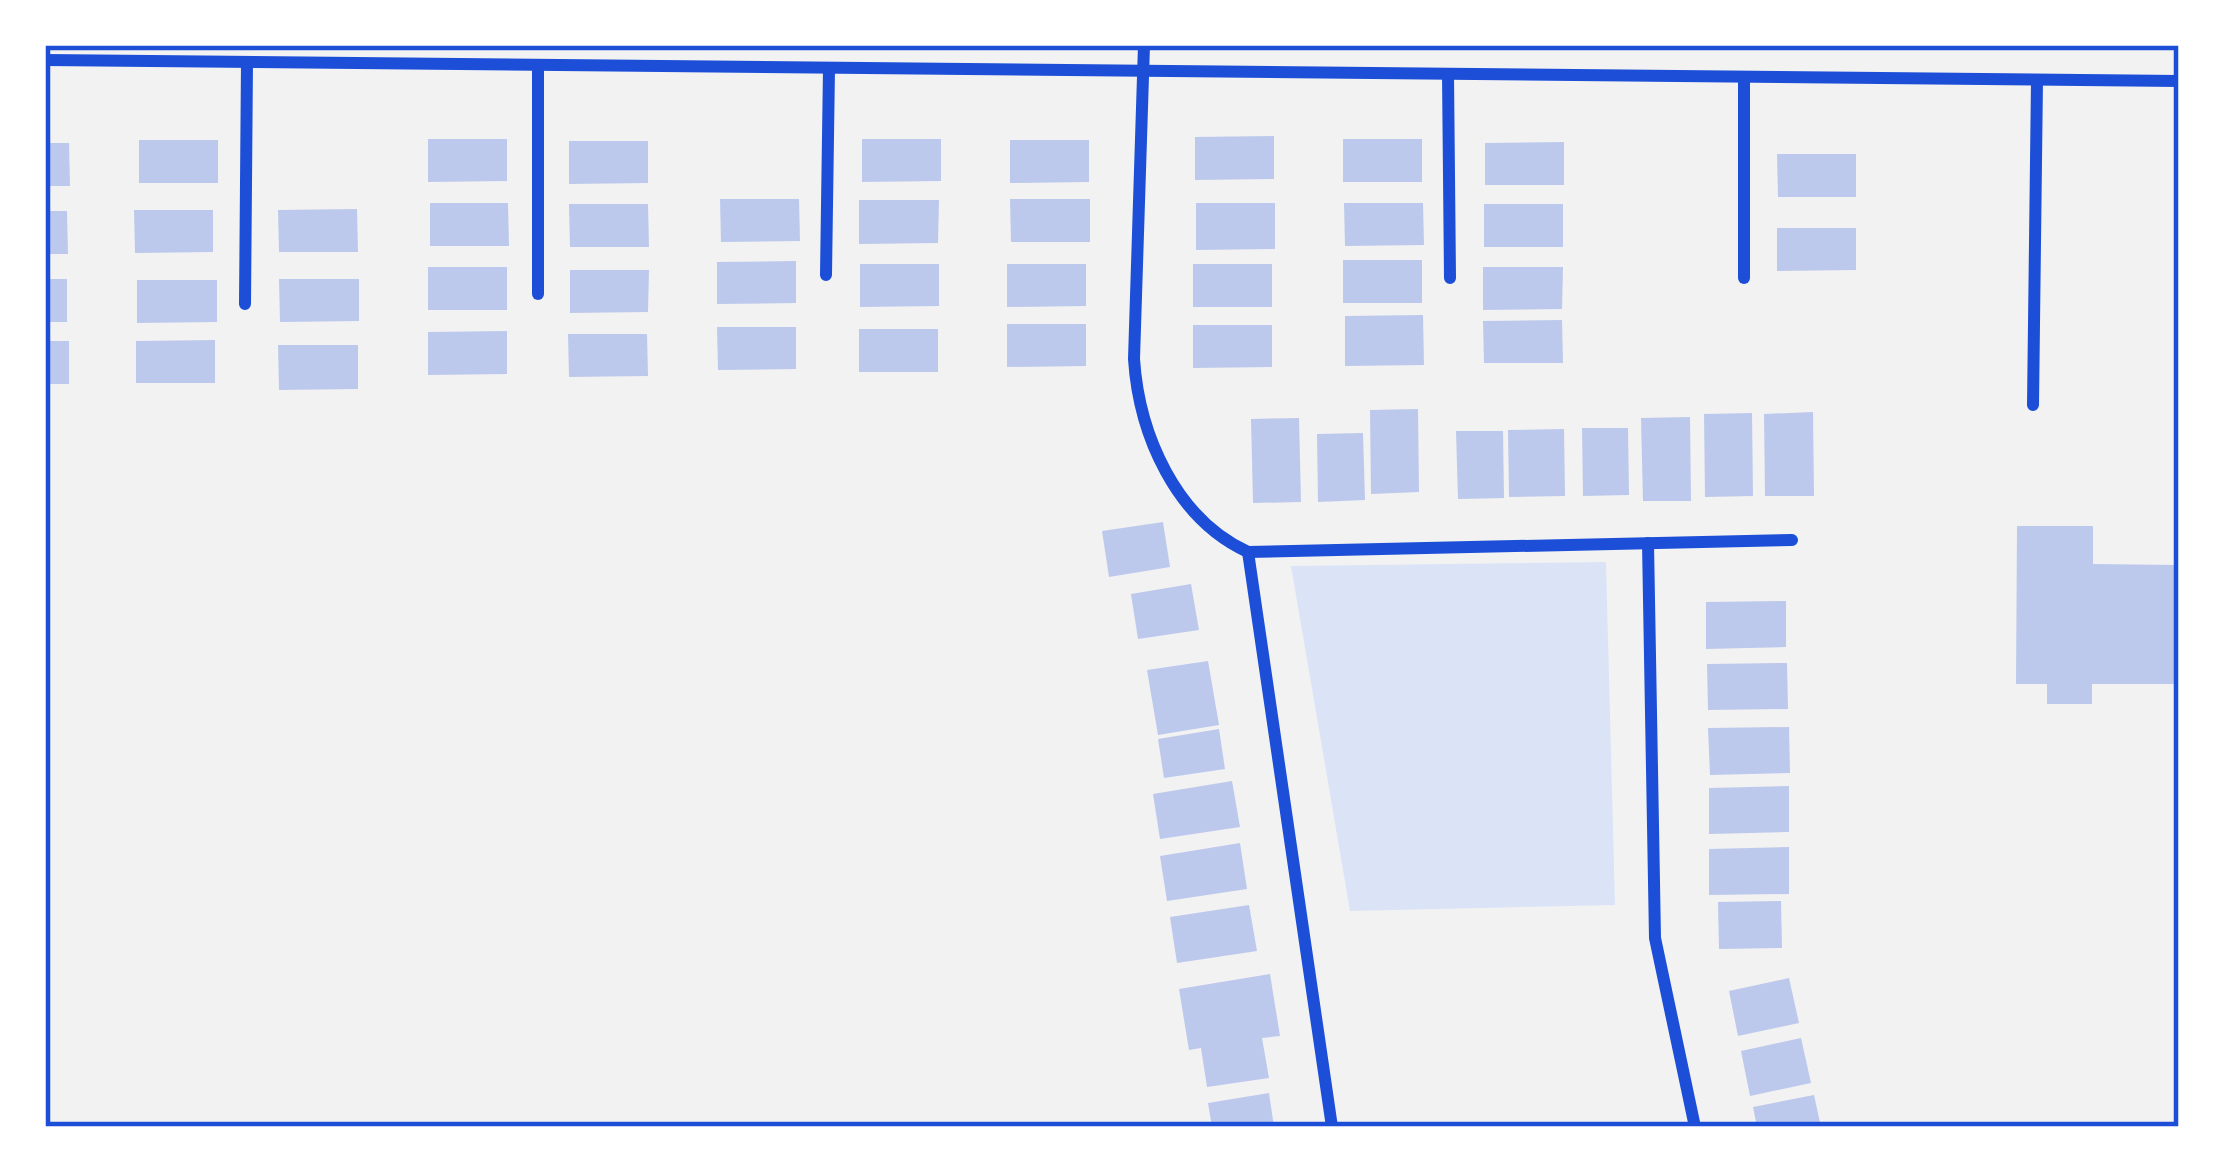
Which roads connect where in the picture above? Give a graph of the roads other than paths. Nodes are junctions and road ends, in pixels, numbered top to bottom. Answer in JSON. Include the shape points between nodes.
{"nodes":[{"id":1,"x":1144,"y":45,"type":"edge"},
{"id":2,"x":45,"y":59,"type":"edge"},
{"id":3,"x":247,"y":62,"type":"junction"},
{"id":4,"x":538,"y":65,"type":"junction"},
{"id":5,"x":829,"y":68,"type":"junction"},
{"id":6,"x":1144,"y":70,"type":"junction"},
{"id":7,"x":1448,"y":74,"type":"junction"},
{"id":8,"x":1744,"y":77,"type":"junction"},
{"id":9,"x":2037,"y":80,"type":"junction"},
{"id":10,"x":2179,"y":81,"type":"edge"},
{"id":11,"x":826,"y":275,"type":"dead end"},
{"id":12,"x":1450,"y":278,"type":"dead end"},
{"id":13,"x":1744,"y":278,"type":"dead end"},
{"id":14,"x":538,"y":294,"type":"dead end"},
{"id":15,"x":244,"y":304,"type":"dead end"},
{"id":16,"x":2033,"y":405,"type":"dead end"},
{"id":17,"x":1792,"y":540,"type":"dead end"},
{"id":18,"x":1648,"y":543,"type":"junction"},
{"id":19,"x":1249,"y":552,"type":"junction"},
{"id":20,"x":1332,"y":1127,"type":"edge"},
{"id":21,"x":1695,"y":1127,"type":"edge"}],
"edges":[{"from":1,"to":6,"type":"street"},
{"from":2,"to":3,"type":"street"},
{"from":3,"to":4,"type":"street"},
{"from":3,"to":15,"type":"street"},
{"from":4,"to":5,"type":"street"},
{"from":4,"to":14,"type":"street"},
{"from":5,"to":6,"type":"street"},
{"from":5,"to":11,"type":"street"},
{"from":6,"to":7,"type":"street"},
{"from":6,"to":19,"type":"street","via":[[1138,403],[1160,464],[1218,535]]},
{"from":7,"to":8,"type":"street"},
{"from":7,"to":12,"type":"street"},
{"from":8,"to":9,"type":"street"},
{"from":8,"to":13,"type":"street"},
{"from":9,"to":10,"type":"street"},
{"from":9,"to":16,"type":"street"},
{"from":17,"to":18,"type":"street"},
{"from":18,"to":19,"type":"street"},
{"from":18,"to":21,"type":"street","via":[[1655,938]]},
{"from":19,"to":20,"type":"street"}]}
